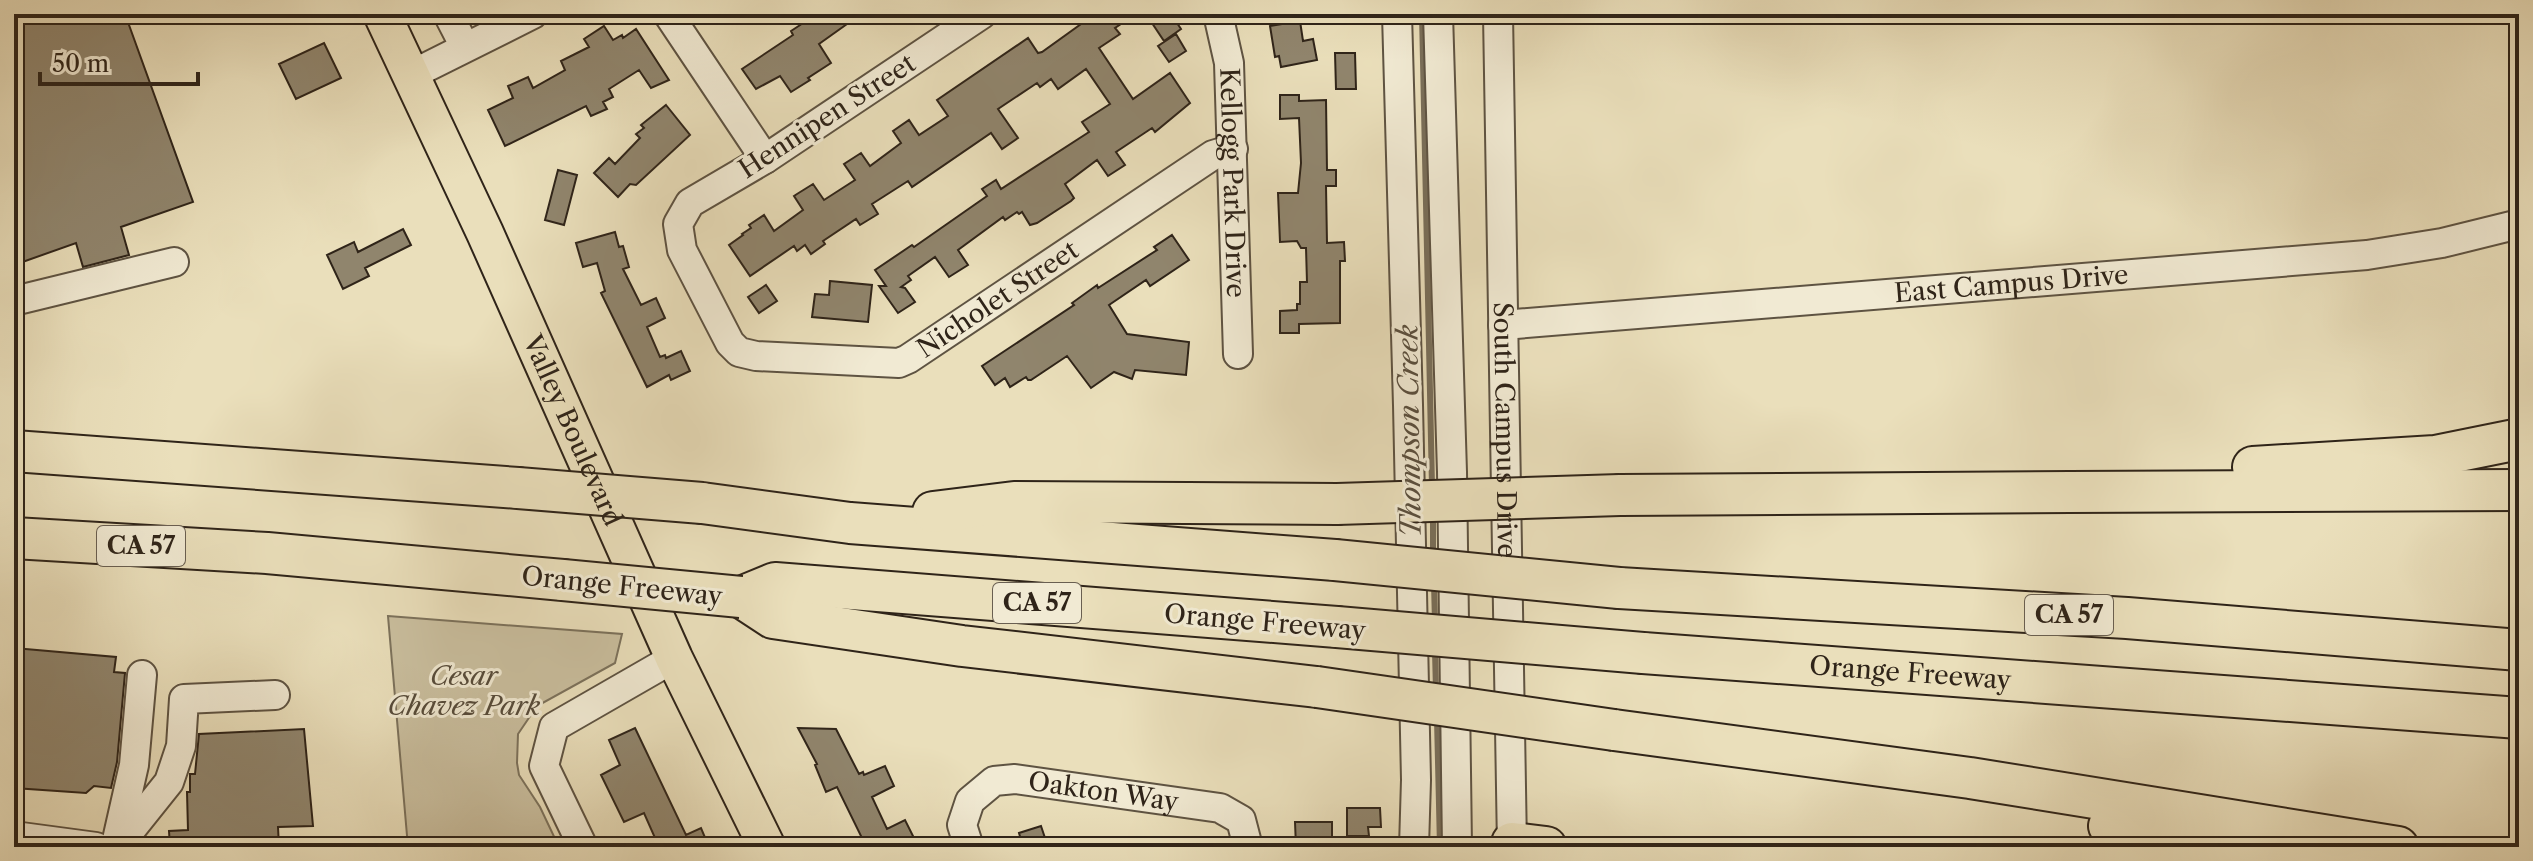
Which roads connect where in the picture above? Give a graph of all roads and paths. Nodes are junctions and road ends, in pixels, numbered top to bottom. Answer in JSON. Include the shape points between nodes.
{"nodes":[{"id":1,"x":382,"y":14,"type":"edge"},
{"id":2,"x":448,"y":14,"type":"edge"},
{"id":3,"x":533,"y":14,"type":"edge"},
{"id":4,"x":668,"y":14,"type":"edge"},
{"id":5,"x":982,"y":14,"type":"edge"},
{"id":6,"x":1218,"y":14,"type":"edge"},
{"id":7,"x":1397,"y":14,"type":"edge"},
{"id":8,"x":1438,"y":14,"type":"edge"},
{"id":9,"x":1498,"y":14,"type":"edge"},
{"id":10,"x":465,"y":47,"type":"junction"},
{"id":11,"x":411,"y":75,"type":"junction"},
{"id":12,"x":1233,"y":149,"type":"junction"},
{"id":13,"x":765,"y":159,"type":"junction"},
{"id":14,"x":678,"y":224,"type":"joint"},
{"id":15,"x":2519,"y":224,"type":"edge"},
{"id":16,"x":174,"y":262,"type":"dead end"},
{"id":17,"x":14,"y":301,"type":"edge"},
{"id":18,"x":1503,"y":325,"type":"junction"},
{"id":19,"x":1238,"y":354,"type":"dead end"},
{"id":20,"x":2519,"y":439,"type":"edge"},
{"id":21,"x":14,"y":451,"type":"edge"},
{"id":22,"x":2519,"y":490,"type":"edge"},
{"id":23,"x":1896,"y":491,"type":"junction"},
{"id":24,"x":850,"y":523,"type":"junction"},
{"id":25,"x":14,"y":538,"type":"edge"},
{"id":26,"x":741,"y":597,"type":"junction"},
{"id":27,"x":2519,"y":650,"type":"edge"},
{"id":28,"x":674,"y":658,"type":"junction"},
{"id":29,"x":142,"y":675,"type":"dead end"},
{"id":30,"x":275,"y":695,"type":"dead end"},
{"id":31,"x":2519,"y":718,"type":"edge"},
{"id":32,"x":1780,"y":753,"type":"junction"},
{"id":33,"x":14,"y":836,"type":"edge"},
{"id":34,"x":1523,"y":846,"type":"edge"},
{"id":35,"x":96,"y":847,"type":"edge"},
{"id":36,"x":116,"y":847,"type":"edge"},
{"id":37,"x":583,"y":847,"type":"edge"},
{"id":38,"x":767,"y":847,"type":"edge"},
{"id":39,"x":969,"y":847,"type":"edge"},
{"id":40,"x":1248,"y":847,"type":"edge"},
{"id":41,"x":1414,"y":847,"type":"edge"},
{"id":42,"x":1457,"y":847,"type":"edge"},
{"id":43,"x":2202,"y":847,"type":"edge"},
{"id":44,"x":2398,"y":847,"type":"edge"}],
"edges":[{"from":1,"to":11,"type":"main road","name":"Valley Boulevard"},
{"from":2,"to":10,"type":"street"},
{"from":3,"to":10,"type":"street"},
{"from":4,"to":13,"type":"street"},
{"from":5,"to":13,"type":"street","name":"Hennipen Street"},
{"from":6,"to":12,"type":"street","name":"Kellogg Park Drive","via":[[1229,63]]},
{"from":7,"to":41,"type":"street"},
{"from":8,"to":42,"type":"street"},
{"from":9,"to":18,"type":"street","name":"South Campus Drive"},
{"from":10,"to":11,"type":"street"},
{"from":11,"to":28,"type":"main road","name":"Valley Boulevard"},
{"from":12,"to":14,"type":"street","name":"Nicholet Street","via":[[1213,155],[899,363],[739,352],[682,250]]},
{"from":12,"to":19,"type":"street","name":"Kellogg Park Drive"},
{"from":13,"to":14,"type":"street","name":"Hennipen Street","via":[[690,203]]},
{"from":15,"to":18,"type":"street","name":"East Campus Drive","via":[[2367,255]]},
{"from":16,"to":17,"type":"street"},
{"from":18,"to":34,"type":"street","name":"South Campus Drive"},
{"from":20,"to":23,"type":"highway","via":[[2435,456]]},
{"from":21,"to":24,"type":"highway","number":"CA 57","bridge":true,"via":[[702,503]]},
{"from":22,"to":23,"type":"highway"},
{"from":23,"to":24,"type":"highway","bridge":true,"via":[[1337,504],[1014,502]]},
{"from":24,"to":27,"type":"highway","number":"CA 57","bridge":true,"via":[[1619,588],[2127,618]]},
{"from":25,"to":26,"type":"highway","name":"Orange Freeway","number":"CA 57","bridge":true,"via":[[267,553]]},
{"from":26,"to":31,"type":"highway","name":"Orange Freeway","number":"CA 57","bridge":true,"via":[[775,583]]},
{"from":26,"to":32,"type":"highway","bridge":true,"via":[[773,618]]},
{"from":28,"to":37,"type":"street","via":[[554,727],[544,766]]},
{"from":28,"to":38,"type":"main road","name":"Valley Boulevard"},
{"from":29,"to":36,"type":"street","via":[[134,765]]},
{"from":30,"to":36,"type":"street","via":[[184,699],[181,746],[169,782]]},
{"from":32,"to":43,"type":"highway"},
{"from":32,"to":44,"type":"highway"},
{"from":33,"to":35,"type":"street"},
{"from":39,"to":40,"type":"street","name":"Oakton Way","via":[[962,825],[970,801],[994,781],[1015,779],[1220,808],[1241,820]]}]}
